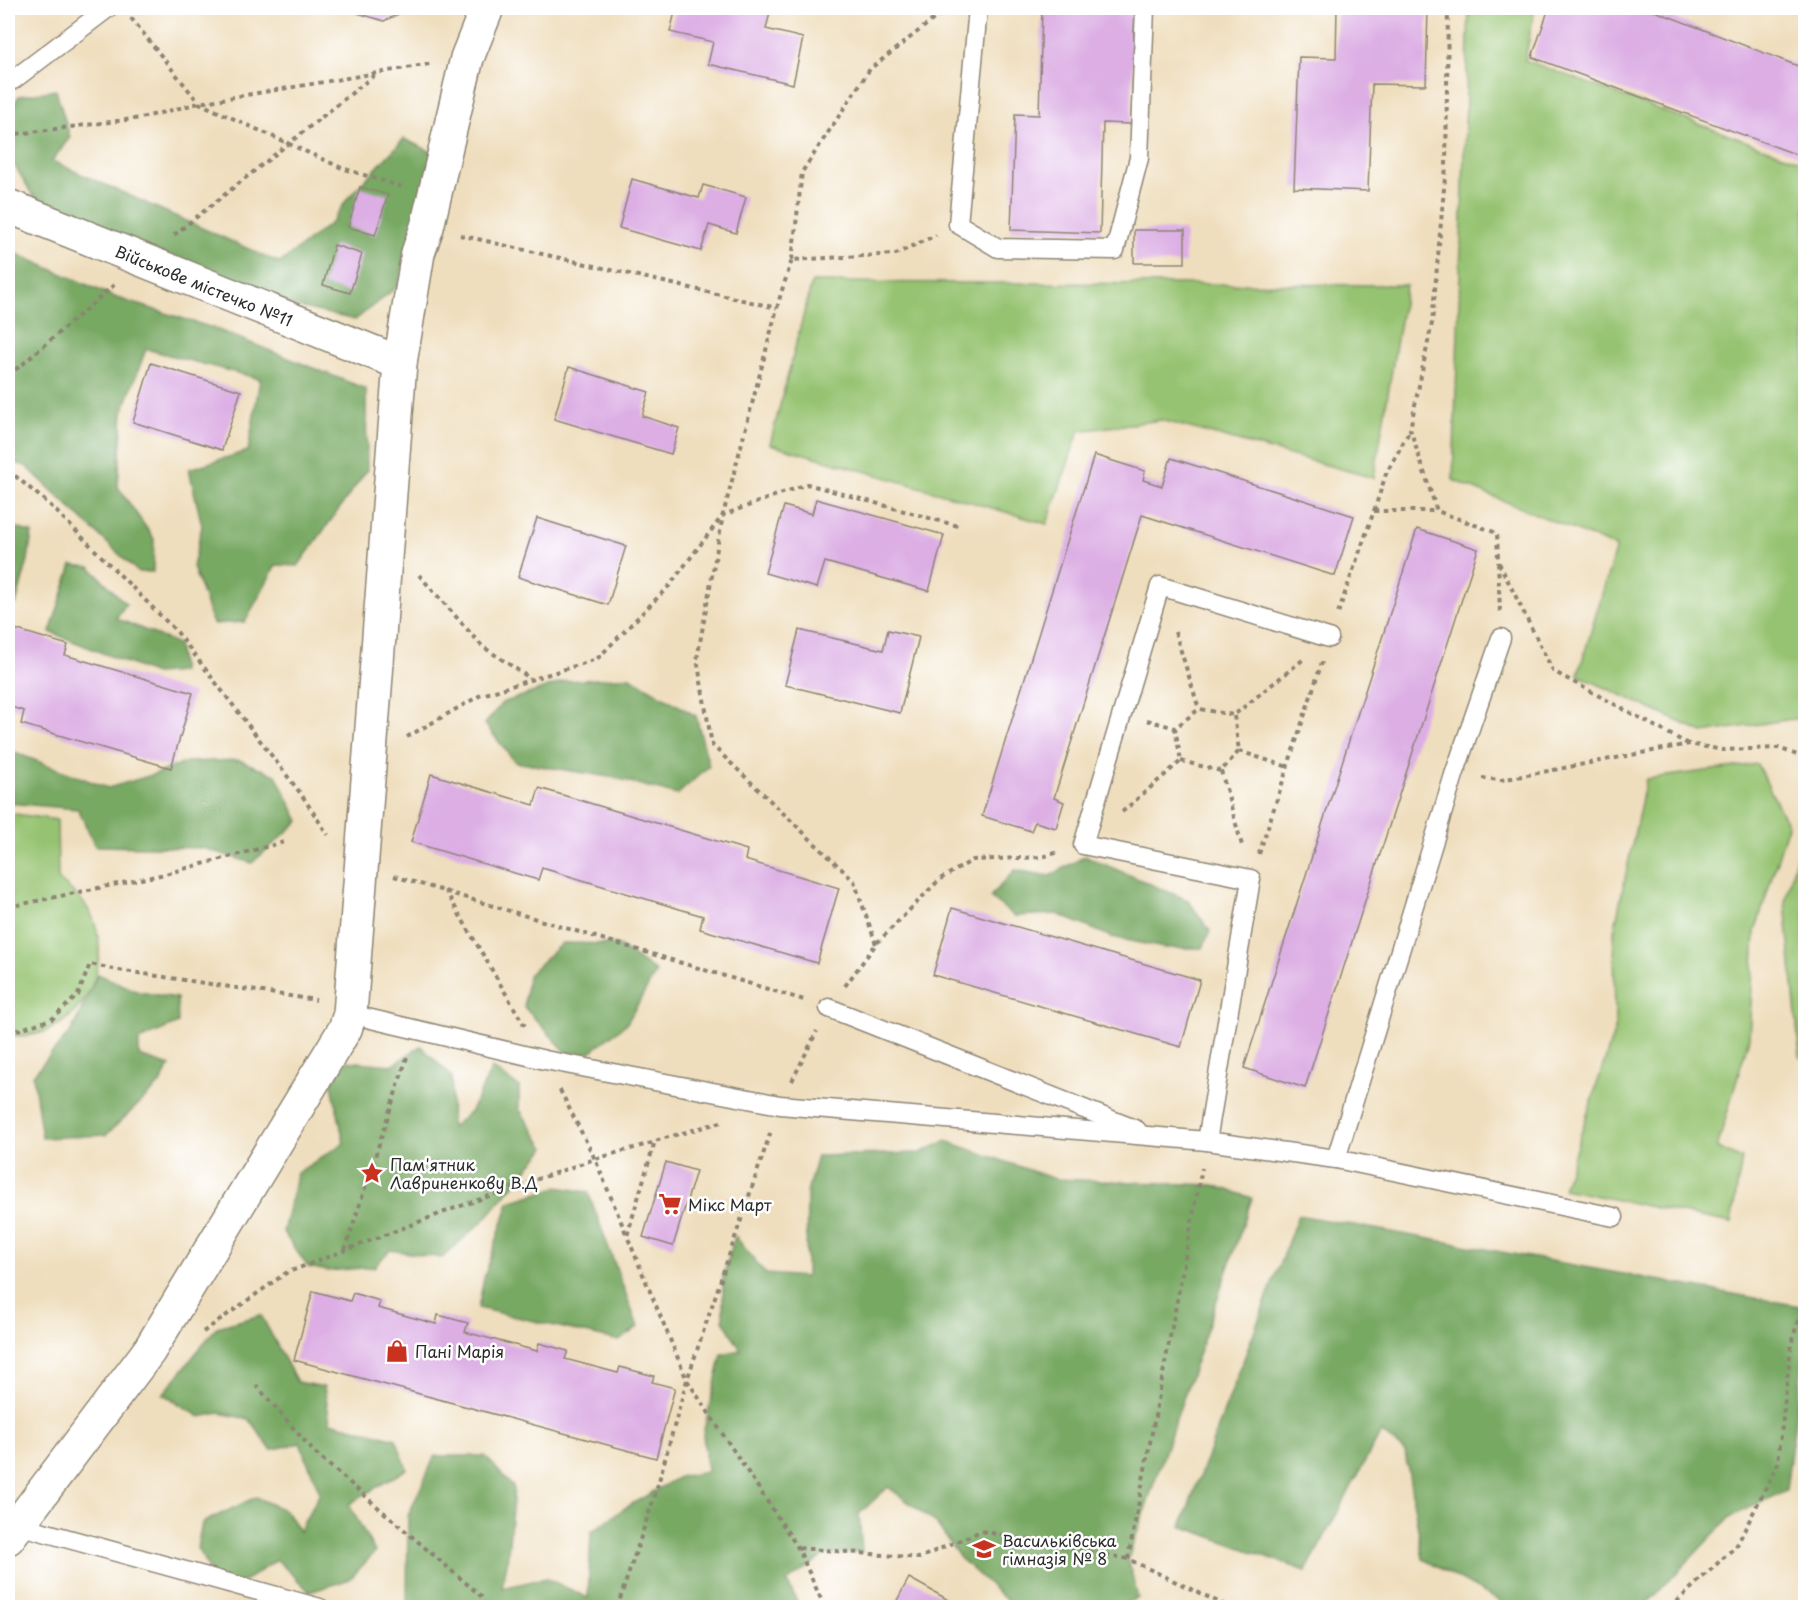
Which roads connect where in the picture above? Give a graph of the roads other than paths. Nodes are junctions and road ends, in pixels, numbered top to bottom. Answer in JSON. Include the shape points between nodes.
{"nodes":[{"id":1,"x":108,"y":8,"type":"edge"},
{"id":2,"x":487,"y":8,"type":"edge"},
{"id":3,"x":978,"y":8,"type":"edge"},
{"id":4,"x":1145,"y":8,"type":"edge"},
{"id":5,"x":8,"y":82,"type":"edge"},
{"id":6,"x":8,"y":206,"type":"edge"},
{"id":7,"x":400,"y":363,"type":"junction"},
{"id":8,"x":1329,"y":638,"type":"road end"},
{"id":9,"x":1502,"y":638,"type":"road end"},
{"id":10,"x":337,"y":1008,"type":"junction"},
{"id":11,"x":829,"y":1008,"type":"road end"},
{"id":12,"x":1155,"y":1137,"type":"junction"},
{"id":13,"x":1207,"y":1141,"type":"junction"},
{"id":14,"x":1336,"y":1159,"type":"junction"},
{"id":15,"x":1614,"y":1217,"type":"dead end"},
{"id":16,"x":13,"y":1532,"type":"edge"},
{"id":17,"x":320,"y":1608,"type":"edge"}],
"edges":[{"from":1,"to":5,"type":"lane"},
{"from":2,"to":7,"type":"street","via":[[467,58],[418,253]]},
{"from":3,"to":4,"type":"lane","via":[[958,224],[998,248],[1115,250],[1139,158]]},
{"from":6,"to":7,"type":"street","name":"Військове містечко №11"},
{"from":7,"to":10,"type":"street","via":[[361,867]]},
{"from":8,"to":13,"type":"lane","via":[[1160,586],[1083,845],[1251,879]]},
{"from":9,"to":14,"type":"lane","via":[[1454,775]]},
{"from":10,"to":12,"type":"lane","via":[[545,1060],[780,1105]]},
{"from":10,"to":16,"type":"street","via":[[345,1029],[149,1352]]},
{"from":11,"to":12,"type":"lane"},
{"from":12,"to":13,"type":"lane"},
{"from":13,"to":14,"type":"lane"},
{"from":14,"to":15,"type":"lane"},
{"from":16,"to":17,"type":"lane"}]}
